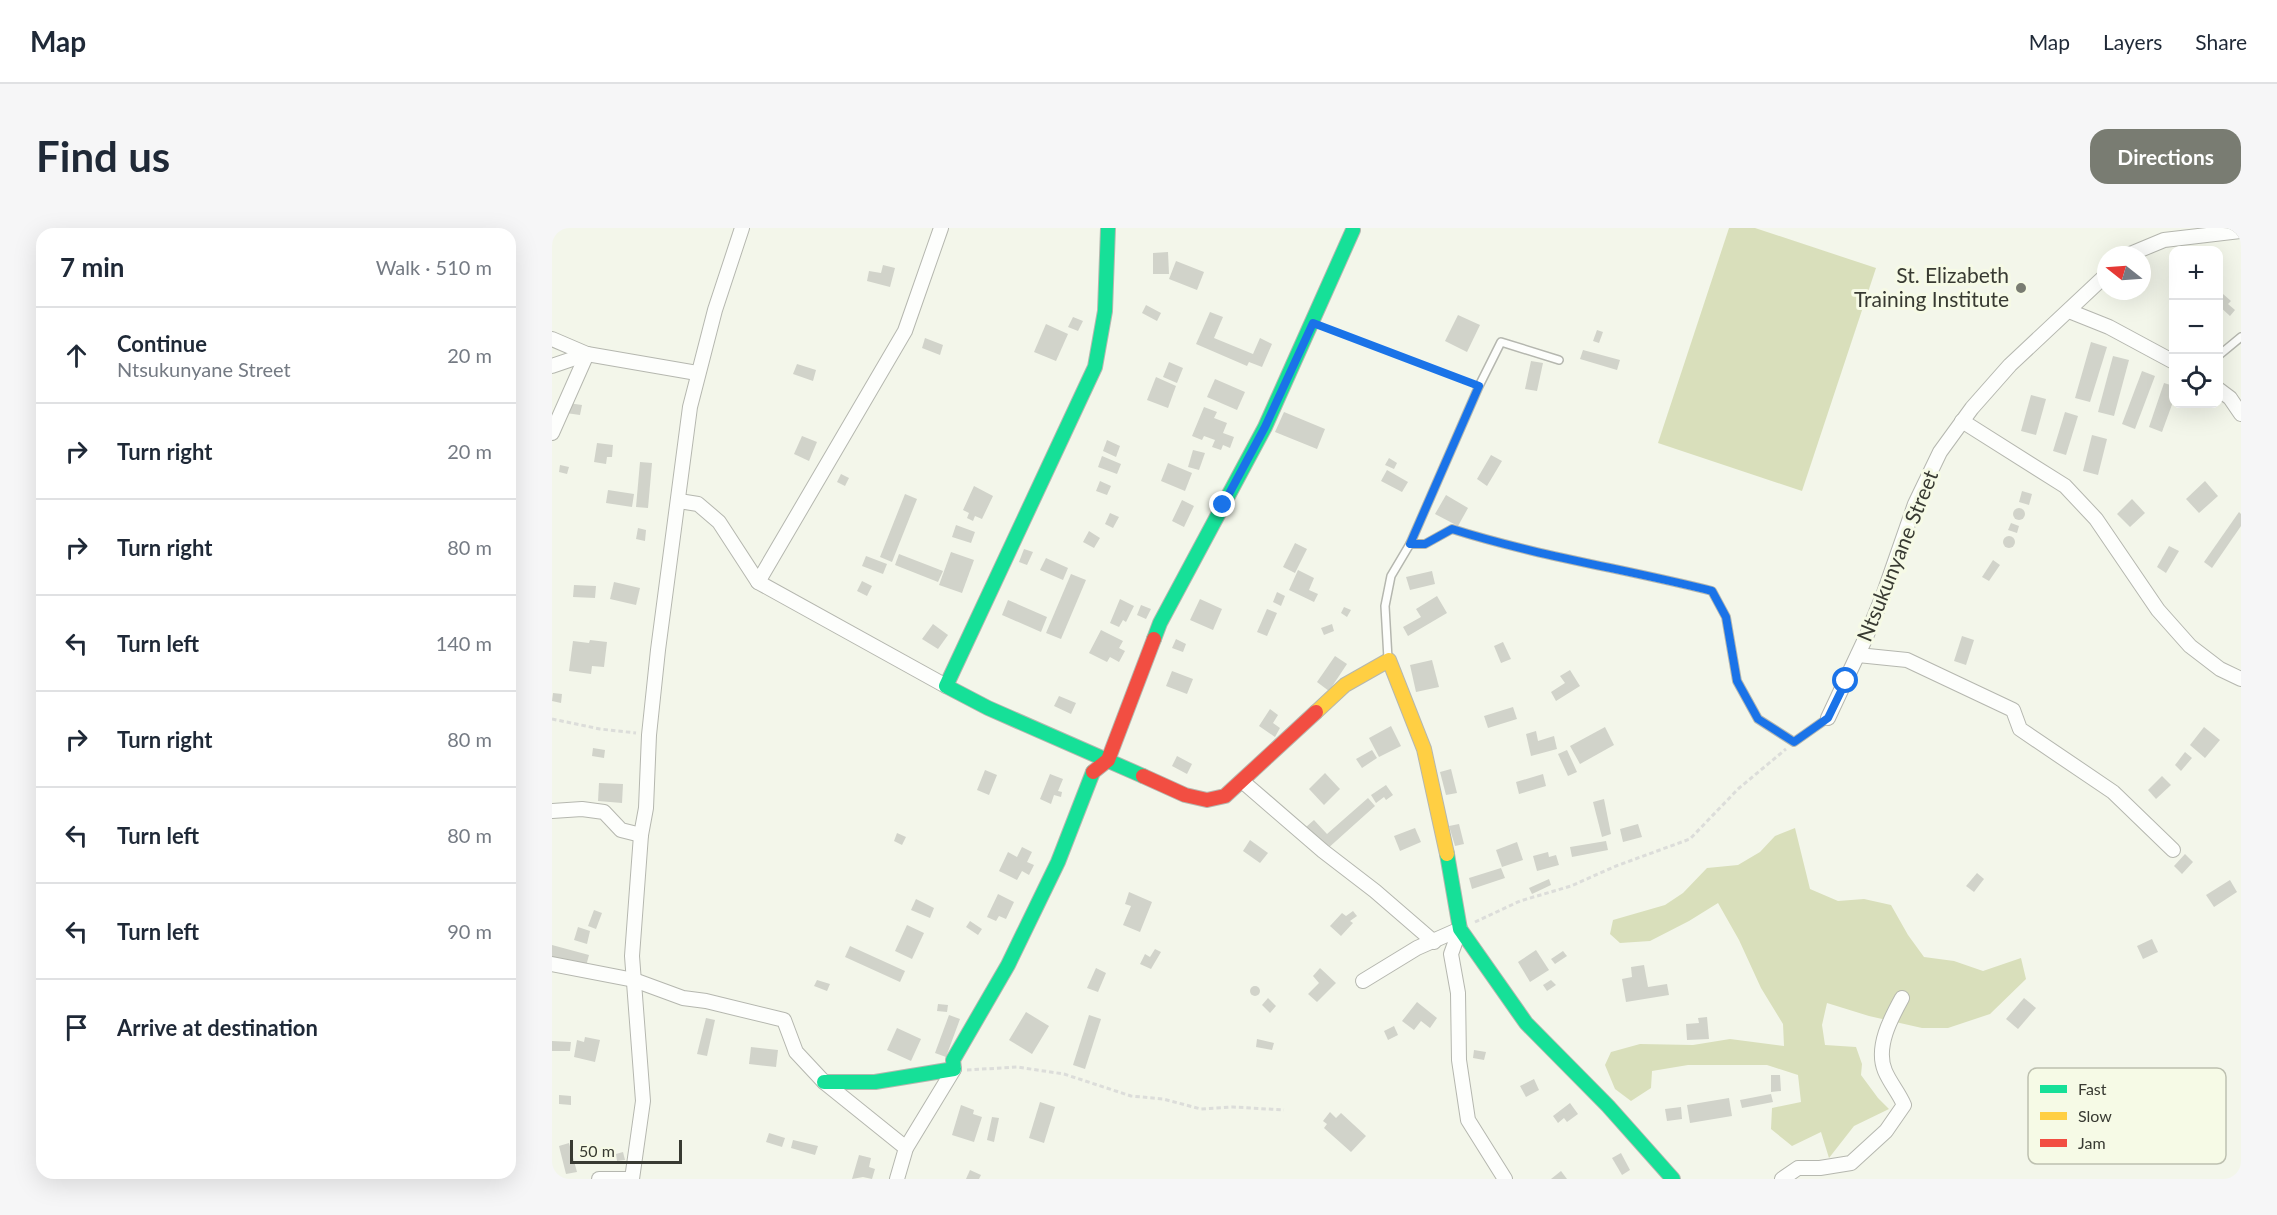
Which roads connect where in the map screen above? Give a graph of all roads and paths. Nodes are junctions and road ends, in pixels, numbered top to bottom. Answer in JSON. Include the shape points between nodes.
{"nodes":[{"id":1,"x":742,"y":228,"type":"edge"},
{"id":2,"x":941,"y":228,"type":"edge"},
{"id":3,"x":1108,"y":228,"type":"edge"},
{"id":4,"x":1353,"y":230,"type":"dead end"},
{"id":5,"x":2241,"y":231,"type":"edge"},
{"id":6,"x":2150,"y":246,"type":"edge"},
{"id":7,"x":2097,"y":284,"type":"edge"},
{"id":8,"x":2069,"y":311,"type":"junction"},
{"id":9,"x":1313,"y":323,"type":"junction"},
{"id":10,"x":2241,"y":337,"type":"edge"},
{"id":11,"x":552,"y":339,"type":"edge"},
{"id":12,"x":586,"y":354,"type":"junction"},
{"id":13,"x":2220,"y":354,"type":"edge"},
{"id":14,"x":2169,"y":359,"type":"edge"},
{"id":15,"x":1559,"y":360,"type":"dead end"},
{"id":16,"x":552,"y":366,"type":"edge"},
{"id":17,"x":698,"y":373,"type":"junction"},
{"id":18,"x":1479,"y":386,"type":"junction"},
{"id":19,"x":2223,"y":393,"type":"edge"},
{"id":20,"x":2241,"y":414,"type":"edge"},
{"id":21,"x":1962,"y":421,"type":"junction"},
{"id":22,"x":552,"y":433,"type":"edge"},
{"id":23,"x":680,"y":501,"type":"junction"},
{"id":24,"x":1410,"y":544,"type":"junction"},
{"id":25,"x":758,"y":582,"type":"junction"},
{"id":26,"x":1858,"y":655,"type":"junction"},
{"id":27,"x":1389,"y":660,"type":"junction"},
{"id":28,"x":2241,"y":679,"type":"edge"},
{"id":29,"x":946,"y":686,"type":"junction"},
{"id":30,"x":1828,"y":718,"type":"joint"},
{"id":31,"x":552,"y":719,"type":"edge"},
{"id":32,"x":649,"y":735,"type":"junction"},
{"id":33,"x":1794,"y":742,"type":"junction"},
{"id":34,"x":1108,"y":760,"type":"junction"},
{"id":35,"x":1242,"y":781,"type":"junction"},
{"id":36,"x":552,"y":811,"type":"edge"},
{"id":37,"x":641,"y":835,"type":"junction"},
{"id":38,"x":2173,"y":850,"type":"dead end"},
{"id":39,"x":1460,"y":929,"type":"junction"},
{"id":40,"x":1434,"y":942,"type":"junction"},
{"id":41,"x":552,"y":964,"type":"edge"},
{"id":42,"x":634,"y":980,"type":"junction"},
{"id":43,"x":1363,"y":981,"type":"dead end"},
{"id":44,"x":1902,"y":998,"type":"dead end"},
{"id":45,"x":954,"y":1069,"type":"junction"},
{"id":46,"x":824,"y":1082,"type":"junction"},
{"id":47,"x":1284,"y":1110,"type":"dead end"},
{"id":48,"x":906,"y":1148,"type":"junction"},
{"id":49,"x":599,"y":1179,"type":"edge"},
{"id":50,"x":632,"y":1179,"type":"edge"},
{"id":51,"x":897,"y":1179,"type":"edge"},
{"id":52,"x":1505,"y":1179,"type":"edge"},
{"id":53,"x":1673,"y":1179,"type":"edge"},
{"id":54,"x":1782,"y":1179,"type":"edge"}],
"edges":[{"from":1,"to":17,"type":"street"},
{"from":2,"to":25,"type":"street","via":[[905,331]]},
{"from":3,"to":29,"type":"street","via":[[1105,311],[1095,367]]},
{"from":4,"to":9,"type":"street"},
{"from":5,"to":6,"type":"street","via":[[2164,240]]},
{"from":7,"to":8,"type":"street","name":"Ntsukunyane Street"},
{"from":8,"to":14,"type":"street"},
{"from":8,"to":21,"type":"street","name":"Ntsukunyane Street","via":[[2010,364]]},
{"from":9,"to":18,"type":"path"},
{"from":9,"to":34,"type":"street","via":[[1265,427],[1160,623]]},
{"from":10,"to":13,"type":"lane"},
{"from":11,"to":12,"type":"street"},
{"from":12,"to":16,"type":"street"},
{"from":12,"to":17,"type":"street"},
{"from":12,"to":22,"type":"street"},
{"from":15,"to":18,"type":"lane","via":[[1501,342]]},
{"from":17,"to":23,"type":"street","via":[[690,407]]},
{"from":18,"to":24,"type":"lane"},
{"from":19,"to":20,"type":"street"},
{"from":21,"to":26,"type":"street","name":"Ntsukunyane Street","via":[[1940,452],[1915,504]]},
{"from":21,"to":28,"type":"street","via":[[2065,486],[2096,519],[2158,610],[2190,646],[2220,669]]},
{"from":23,"to":25,"type":"street","via":[[698,504],[719,522]]},
{"from":23,"to":32,"type":"street"},
{"from":24,"to":27,"type":"lane","via":[[1392,576],[1385,606]]},
{"from":24,"to":33,"type":"lane","via":[[1425,544],[1452,529],[1503,545],[1712,591],[1726,617],[1737,681],[1758,719]]},
{"from":25,"to":29,"type":"street"},
{"from":26,"to":30,"type":"street","name":"Ntsukunyane Street"},
{"from":26,"to":38,"type":"street","via":[[1907,660],[2013,710],[2020,729],[2113,792]]},
{"from":27,"to":35,"type":"street","via":[[1345,685]]},
{"from":27,"to":39,"type":"street","via":[[1424,749]]},
{"from":29,"to":34,"type":"street"},
{"from":30,"to":33,"type":"lane"},
{"from":31,"to":32,"type":"path"},
{"from":32,"to":37,"type":"street"},
{"from":33,"to":39,"type":"path","via":[[1738,789],[1690,839],[1571,886],[1520,901]]},
{"from":34,"to":35,"type":"street","via":[[1185,795],[1208,800],[1225,796]]},
{"from":34,"to":45,"type":"street","via":[[1093,771],[1058,862],[1008,965],[953,1060]]},
{"from":35,"to":40,"type":"street"},
{"from":36,"to":37,"type":"street","via":[[604,812],[621,830]]},
{"from":37,"to":42,"type":"street","via":[[632,956]]},
{"from":39,"to":40,"type":"street"},
{"from":39,"to":52,"type":"street","via":[[1450,954],[1458,993],[1459,1060],[1468,1120]]},
{"from":39,"to":53,"type":"street","via":[[1526,1023]]},
{"from":40,"to":43,"type":"street"},
{"from":41,"to":42,"type":"street"},
{"from":42,"to":46,"type":"street","via":[[683,998],[784,1020],[796,1052]]},
{"from":42,"to":50,"type":"street","via":[[643,1101]]},
{"from":44,"to":54,"type":"street","via":[[1882,1054],[1885,1071],[1904,1105],[1886,1131],[1851,1163],[1798,1168]]},
{"from":45,"to":46,"type":"street","via":[[875,1082]]},
{"from":45,"to":47,"type":"path","via":[[1017,1068],[1076,1077],[1131,1096],[1201,1109]]},
{"from":45,"to":48,"type":"street"},
{"from":46,"to":48,"type":"street"},
{"from":48,"to":51,"type":"street"},
{"from":49,"to":50,"type":"street"}]}
